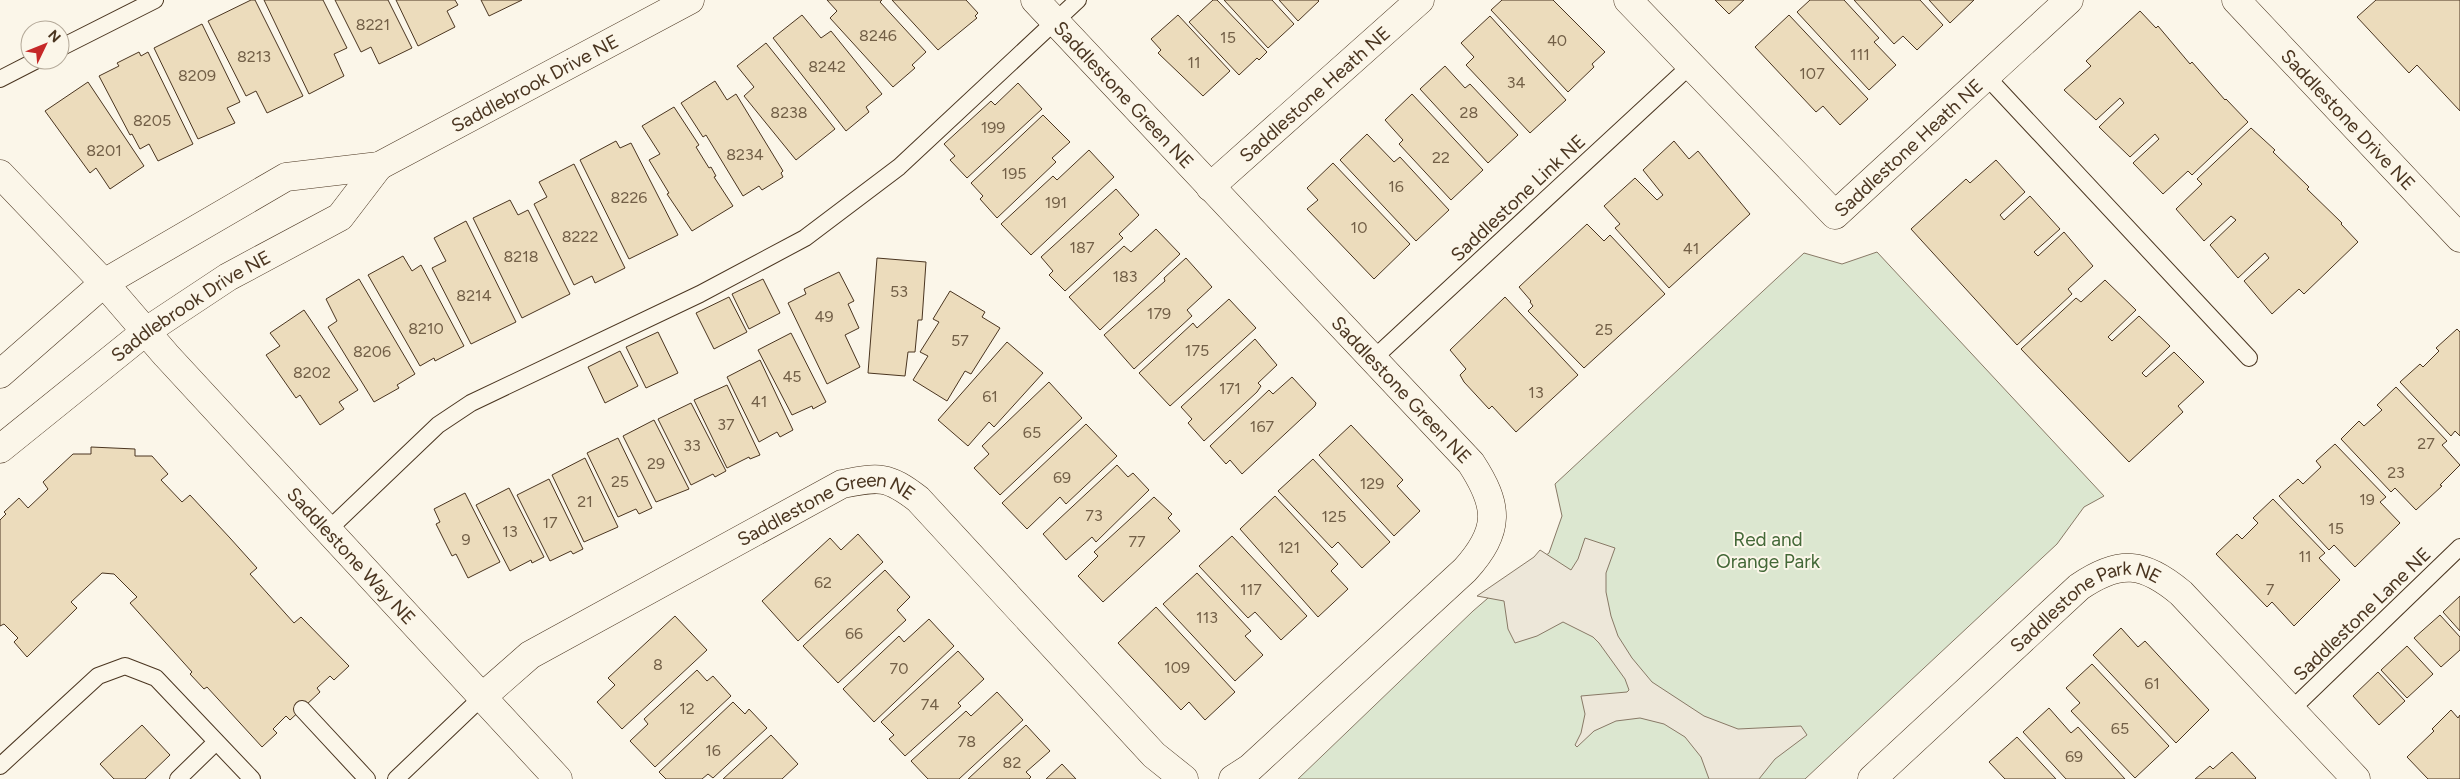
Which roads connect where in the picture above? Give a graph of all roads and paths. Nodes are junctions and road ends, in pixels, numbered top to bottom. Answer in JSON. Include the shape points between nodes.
{"nodes":[{"id":1,"x":155,"y":0,"type":"edge"},
{"id":2,"x":690,"y":0,"type":"edge"},
{"id":3,"x":1035,"y":0,"type":"edge"},
{"id":4,"x":1078,"y":0,"type":"edge"},
{"id":5,"x":1420,"y":0,"type":"edge"},
{"id":6,"x":1628,"y":0,"type":"edge"},
{"id":7,"x":2069,"y":0,"type":"edge"},
{"id":8,"x":2236,"y":0,"type":"edge"},
{"id":9,"x":1055,"y":22,"type":"junction"},
{"id":10,"x":70,"y":43,"type":"edge"},
{"id":11,"x":1690,"y":65,"type":"junction"},
{"id":12,"x":20,"y":69,"type":"edge"},
{"id":13,"x":1986,"y":76,"type":"junction"},
{"id":14,"x":0,"y":79,"type":"edge"},
{"id":15,"x":379,"y":166,"type":"junction"},
{"id":16,"x":0,"y":174,"type":"edge"},
{"id":17,"x":1210,"y":187,"type":"junction"},
{"id":18,"x":2460,"y":237,"type":"edge"},
{"id":19,"x":104,"y":283,"type":"junction"},
{"id":20,"x":145,"y":332,"type":"junction"},
{"id":21,"x":2249,"y":358,"type":"dead end"},
{"id":22,"x":1373,"y":359,"type":"junction"},
{"id":23,"x":0,"y":374,"type":"edge"},
{"id":24,"x":0,"y":449,"type":"edge"},
{"id":25,"x":327,"y":531,"type":"junction"},
{"id":26,"x":2460,"y":547,"type":"edge"},
{"id":27,"x":481,"y":698,"type":"junction"},
{"id":28,"x":302,"y":709,"type":"dead end"},
{"id":29,"x":2292,"y":709,"type":"junction"},
{"id":30,"x":216,"y":742,"type":"junction"},
{"id":31,"x":0,"y":766,"type":"edge"},
{"id":32,"x":178,"y":779,"type":"edge"},
{"id":33,"x":252,"y":779,"type":"edge"},
{"id":34,"x":367,"y":779,"type":"edge"},
{"id":35,"x":396,"y":779,"type":"edge"},
{"id":36,"x":558,"y":779,"type":"edge"},
{"id":37,"x":1184,"y":779,"type":"edge"},
{"id":38,"x":1233,"y":779,"type":"edge"},
{"id":39,"x":1872,"y":779,"type":"edge"},
{"id":40,"x":2356,"y":779,"type":"edge"}],
"edges":[{"from":1,"to":10,"type":"lane"},
{"from":2,"to":15,"type":"street","name":"Saddlebrook Drive NE"},
{"from":3,"to":9,"type":"street","name":"Saddlestone Green NE"},
{"from":4,"to":9,"type":"lane"},
{"from":5,"to":17,"type":"street","name":"Saddlestone Heath NE"},
{"from":6,"to":11,"type":"street","name":"Saddlestone Heath NE"},
{"from":7,"to":13,"type":"street","name":"Saddlestone Heath NE"},
{"from":8,"to":18,"type":"street","name":"Saddlestone Drive NE"},
{"from":9,"to":17,"type":"street","name":"Saddlestone Green NE"},
{"from":9,"to":25,"type":"lane","via":[[899,167],[805,238],[700,294],[471,403],[438,425]]},
{"from":11,"to":13,"type":"street","name":"Saddlestone Heath NE","via":[[1835,215]]},
{"from":11,"to":22,"type":"lane","name":"Saddlestone Link NE"},
{"from":12,"to":14,"type":"lane"},
{"from":13,"to":21,"type":"lane"},
{"from":15,"to":19,"type":"street","name":"Saddlebrook Drive NE","via":[[286,177]]},
{"from":15,"to":20,"type":"street","name":"Saddlebrook Drive NE","via":[[340,217],[228,277]]},
{"from":16,"to":19,"type":"street","name":"Saddlestone Way NE"},
{"from":17,"to":22,"type":"street","name":"Saddlestone Green NE"},
{"from":19,"to":20,"type":"street","name":"Saddlestone Way NE"},
{"from":19,"to":23,"type":"street","name":"Saddlebrook Drive NE"},
{"from":20,"to":24,"type":"street","name":"Saddlebrook Drive NE"},
{"from":20,"to":25,"type":"street","name":"Saddlestone Way NE"},
{"from":22,"to":38,"type":"street","name":"Saddlestone Green NE","via":[[1471,462],[1487,487],[1492,502],[1487,537],[1465,570],[1250,768]]},
{"from":25,"to":27,"type":"street","name":"Saddlestone Way NE"},
{"from":26,"to":29,"type":"lane","name":"Saddlestone Lane NE"},
{"from":27,"to":35,"type":"lane"},
{"from":27,"to":36,"type":"street","name":"Saddlestone Way NE"},
{"from":27,"to":37,"type":"street","name":"Saddlestone Green NE","via":[[530,655],[833,488],[883,478],[901,485],[918,499],[1154,755]]},
{"from":28,"to":34,"type":"lane"},
{"from":29,"to":39,"type":"street","name":"Saddlestone Park NE","via":[[2182,593],[2151,571],[2132,566],[2097,575],[2079,587]]},
{"from":29,"to":40,"type":"street","name":"Saddlestone Park NE"},
{"from":30,"to":31,"type":"lane","via":[[156,678],[125,666],[98,676]]},
{"from":30,"to":32,"type":"lane"},
{"from":30,"to":33,"type":"lane"}]}
